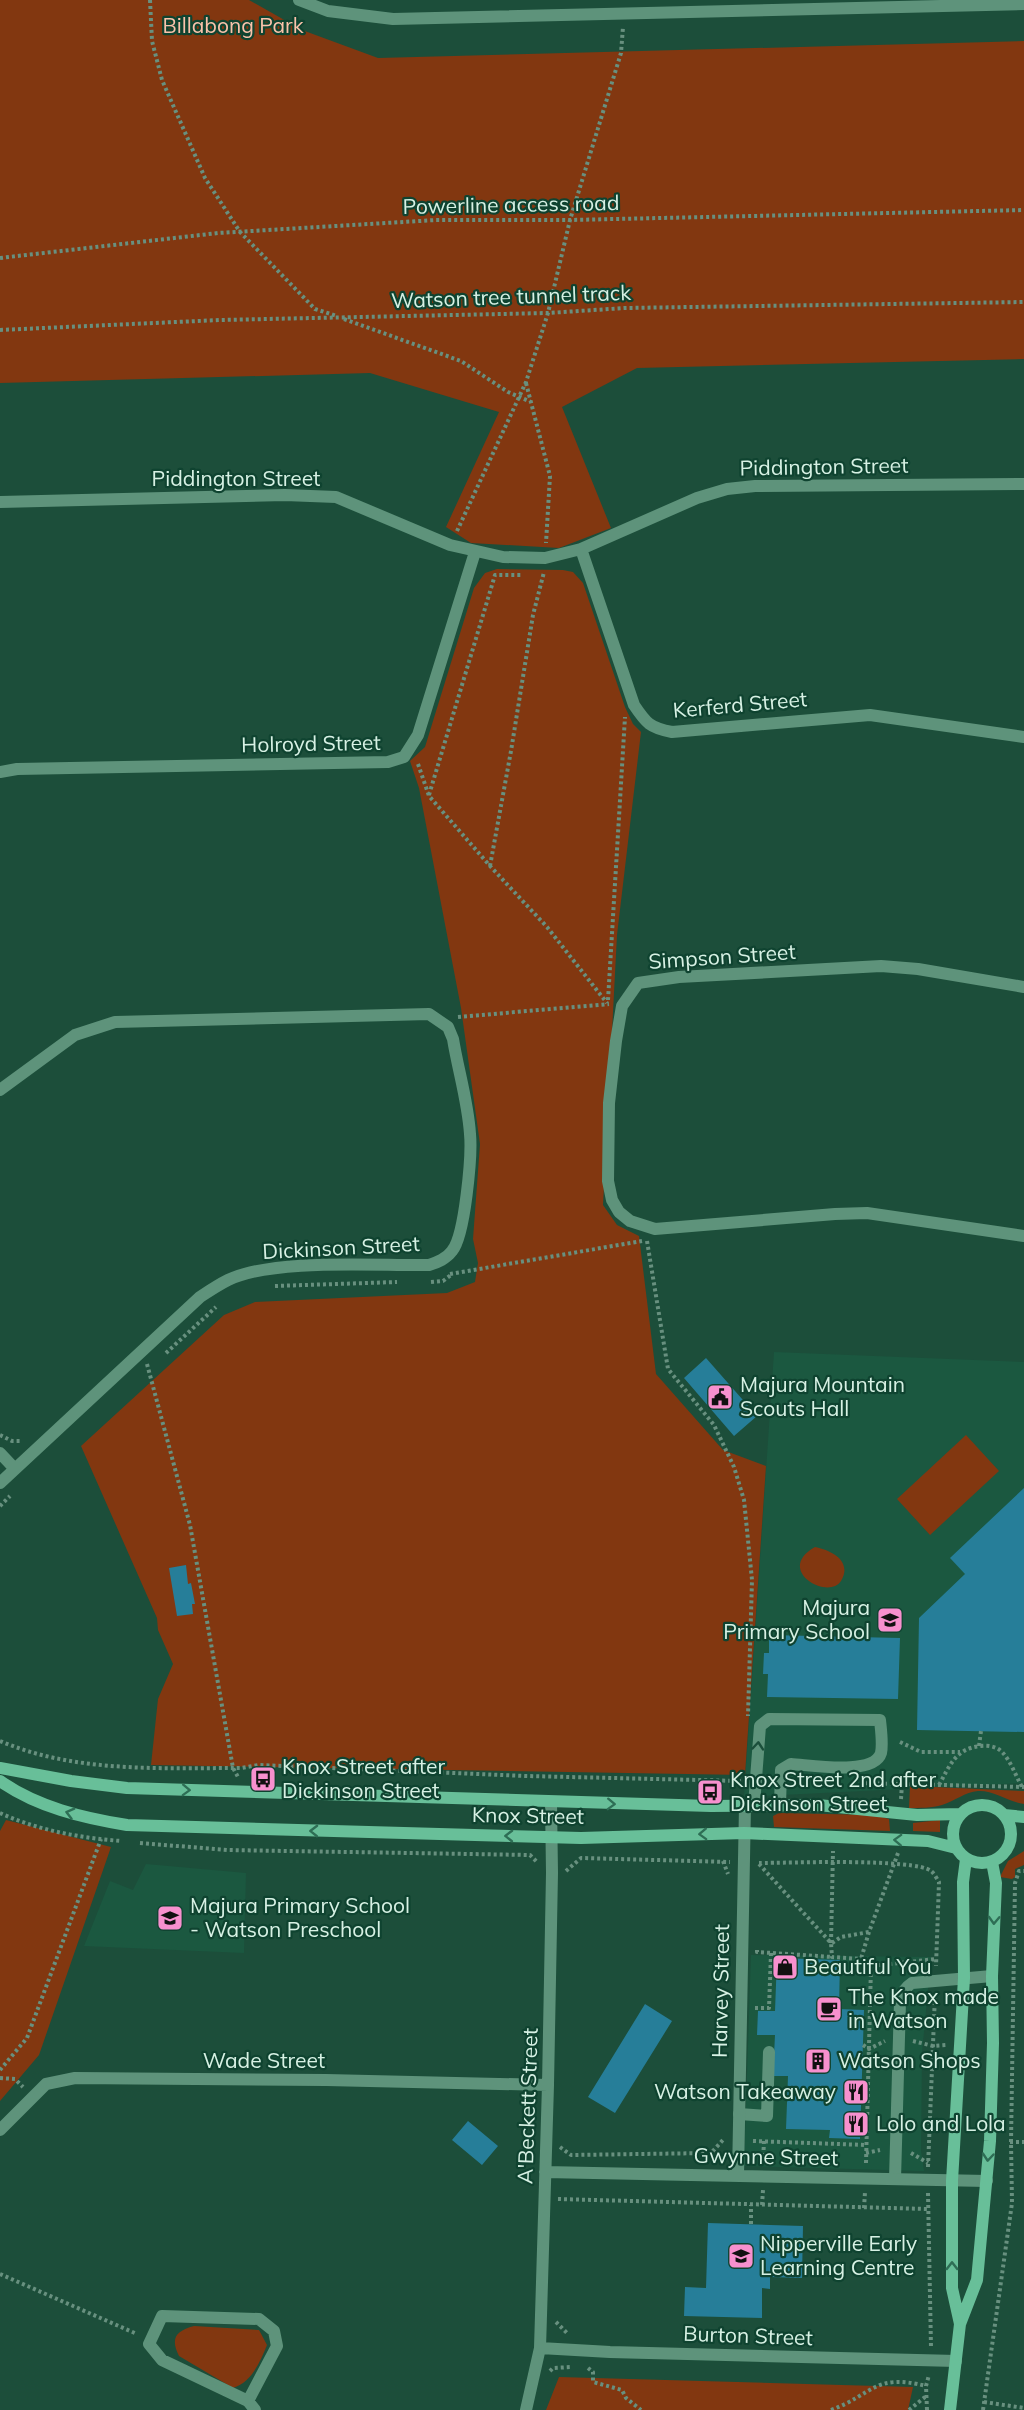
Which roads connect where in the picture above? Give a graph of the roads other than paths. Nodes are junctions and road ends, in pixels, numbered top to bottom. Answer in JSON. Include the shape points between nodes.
{"nodes":[{"id":1,"x":299,"y":0,"type":"edge"},
{"id":2,"x":1024,"y":4,"type":"edge"},
{"id":3,"x":647,"y":6,"type":"edge"},
{"id":4,"x":1024,"y":484,"type":"edge"},
{"id":5,"x":0,"y":502,"type":"edge"},
{"id":6,"x":581,"y":549,"type":"junction"},
{"id":7,"x":475,"y":552,"type":"junction"},
{"id":8,"x":1024,"y":737,"type":"edge"},
{"id":9,"x":0,"y":772,"type":"edge"},
{"id":10,"x":1024,"y":987,"type":"edge"},
{"id":11,"x":0,"y":1090,"type":"edge"},
{"id":12,"x":1024,"y":1236,"type":"edge"},
{"id":13,"x":0,"y":1453,"type":"edge"},
{"id":14,"x":15,"y":1469,"type":"junction"},
{"id":15,"x":0,"y":1483,"type":"edge"},
{"id":16,"x":0,"y":1768,"type":"edge"},
{"id":17,"x":0,"y":1781,"type":"edge"},
{"id":18,"x":551,"y":1802,"type":"junction"},
{"id":19,"x":750,"y":1805,"type":"junction"},
{"id":20,"x":780,"y":1806,"type":"junction"},
{"id":21,"x":960,"y":1814,"type":"junction"},
{"id":22,"x":1004,"y":1815,"type":"junction"},
{"id":23,"x":1024,"y":1817,"type":"edge"},
{"id":24,"x":744,"y":1833,"type":"junction"},
{"id":25,"x":552,"y":1835,"type":"junction"},
{"id":26,"x":1009,"y":1844,"type":"junction"},
{"id":27,"x":1024,"y":1844,"type":"edge"},
{"id":28,"x":956,"y":1848,"type":"junction"},
{"id":29,"x":966,"y":1859,"type":"junction"},
{"id":30,"x":992,"y":1862,"type":"junction"},
{"id":31,"x":992,"y":1976,"type":"junction"},
{"id":32,"x":964,"y":1978,"type":"junction"},
{"id":33,"x":769,"y":2052,"type":"dead end"},
{"id":34,"x":548,"y":2085,"type":"junction"},
{"id":35,"x":739,"y":2114,"type":"junction"},
{"id":36,"x":0,"y":2130,"type":"edge"},
{"id":37,"x":545,"y":2172,"type":"junction"},
{"id":38,"x":738,"y":2176,"type":"junction"},
{"id":39,"x":895,"y":2179,"type":"junction"},
{"id":40,"x":952,"y":2181,"type":"junction"},
{"id":41,"x":987,"y":2181,"type":"junction"},
{"id":42,"x":960,"y":2324,"type":"junction"},
{"id":43,"x":540,"y":2348,"type":"junction"},
{"id":44,"x":956,"y":2361,"type":"junction"},
{"id":45,"x":251,"y":2405,"type":"edge"},
{"id":46,"x":526,"y":2410,"type":"edge"},
{"id":47,"x":950,"y":2410,"type":"edge"}],
"edges":[{"from":1,"to":3,"type":"street","via":[[328,11],[393,19]]},
{"from":2,"to":3,"type":"street"},
{"from":4,"to":6,"type":"street","name":"Piddington Street","via":[[728,489],[698,498]]},
{"from":5,"to":7,"type":"street","name":"Piddington Street","via":[[336,497]]},
{"from":6,"to":7,"type":"street","name":"Piddington Street","via":[[545,558]]},
{"from":6,"to":8,"type":"street","name":"Kerferd Street","via":[[634,705],[656,729],[672,732],[870,715]]},
{"from":7,"to":9,"type":"street","name":"Holroyd Street","via":[[412,746],[404,757],[388,762]]},
{"from":10,"to":12,"type":"street","name":"Simpson Street","via":[[881,966],[638,983],[622,1006],[609,1103],[608,1181],[619,1212],[630,1221],[655,1229],[867,1213]]},
{"from":11,"to":14,"type":"street","name":"Dickinson Street","via":[[75,1035],[114,1022],[429,1014],[448,1027],[453,1039],[470,1134],[459,1239],[442,1260],[429,1265],[307,1266],[252,1272],[229,1280],[200,1297]]},
{"from":13,"to":14,"type":"street"},
{"from":14,"to":15,"type":"street","name":"Dickinson Street"},
{"from":16,"to":18,"type":"street","name":"Knox Street","one_way":true,"via":[[127,1788]]},
{"from":25,"to":17,"type":"street","name":"Knox Street","one_way":true,"via":[[127,1826],[58,1809]]},
{"from":18,"to":19,"type":"street","name":"Knox Street","one_way":true},
{"from":18,"to":25,"type":"street","name":"A'Beckett Street"},
{"from":19,"to":20,"type":"street","name":"Knox Street"},
{"from":19,"to":20,"type":"street","name":"Harvey Street","one_way":true,"via":[[760,1726],[769,1719],[880,1720],[881,1754],[873,1764],[791,1764],[782,1770]]},
{"from":19,"to":24,"type":"street","name":"Harvey Street"},
{"from":20,"to":21,"type":"street","name":"Knox Street"},
{"from":21,"to":22,"type":"street","via":[[984,1804]]},
{"from":21,"to":28,"type":"street","via":[[953,1829]]},
{"from":22,"to":23,"type":"street"},
{"from":22,"to":26,"type":"street","via":[[1011,1831]]},
{"from":24,"to":25,"type":"street","name":"Knox Street","one_way":true,"via":[[581,1838]]},
{"from":28,"to":24,"type":"street","name":"Knox Street","one_way":true,"via":[[928,1841]]},
{"from":24,"to":35,"type":"street","name":"Harvey Street"},
{"from":25,"to":34,"type":"street","name":"A'Beckett Street"},
{"from":26,"to":27,"type":"street"},
{"from":26,"to":30,"type":"street"},
{"from":28,"to":29,"type":"street"},
{"from":29,"to":30,"type":"street"},
{"from":29,"to":32,"type":"street"},
{"from":30,"to":31,"type":"street","one_way":true,"via":[[996,1883]]},
{"from":31,"to":32,"type":"street"},
{"from":31,"to":41,"type":"street","one_way":true},
{"from":32,"to":39,"type":"street","via":[[912,1983],[906,1986],[900,2002]]},
{"from":32,"to":40,"type":"street"},
{"from":33,"to":35,"type":"street","via":[[767,2116]]},
{"from":34,"to":36,"type":"street","name":"Wade Street","via":[[75,2079],[45,2084]]},
{"from":34,"to":37,"type":"street","name":"A'Beckett Street"},
{"from":35,"to":38,"type":"street","name":"Harvey Street"},
{"from":37,"to":38,"type":"street","name":"Gwynne Street"},
{"from":37,"to":43,"type":"street","name":"A'Beckett Street"},
{"from":38,"to":39,"type":"street","name":"Gwynne Street"},
{"from":39,"to":40,"type":"street","name":"Gwynne Street"},
{"from":40,"to":41,"type":"street","name":"Gwynne Street"},
{"from":42,"to":40,"type":"street","one_way":true,"via":[[952,2288]]},
{"from":41,"to":42,"type":"street","via":[[977,2280]]},
{"from":42,"to":44,"type":"street"},
{"from":43,"to":44,"type":"street","name":"Burton Street"},
{"from":43,"to":46,"type":"street","name":"A'Beckett Street"},
{"from":44,"to":47,"type":"street"},
{"from":45,"to":45,"type":"street","via":[[162,2360],[149,2344],[162,2316],[259,2319],[274,2331],[277,2346]]}]}
